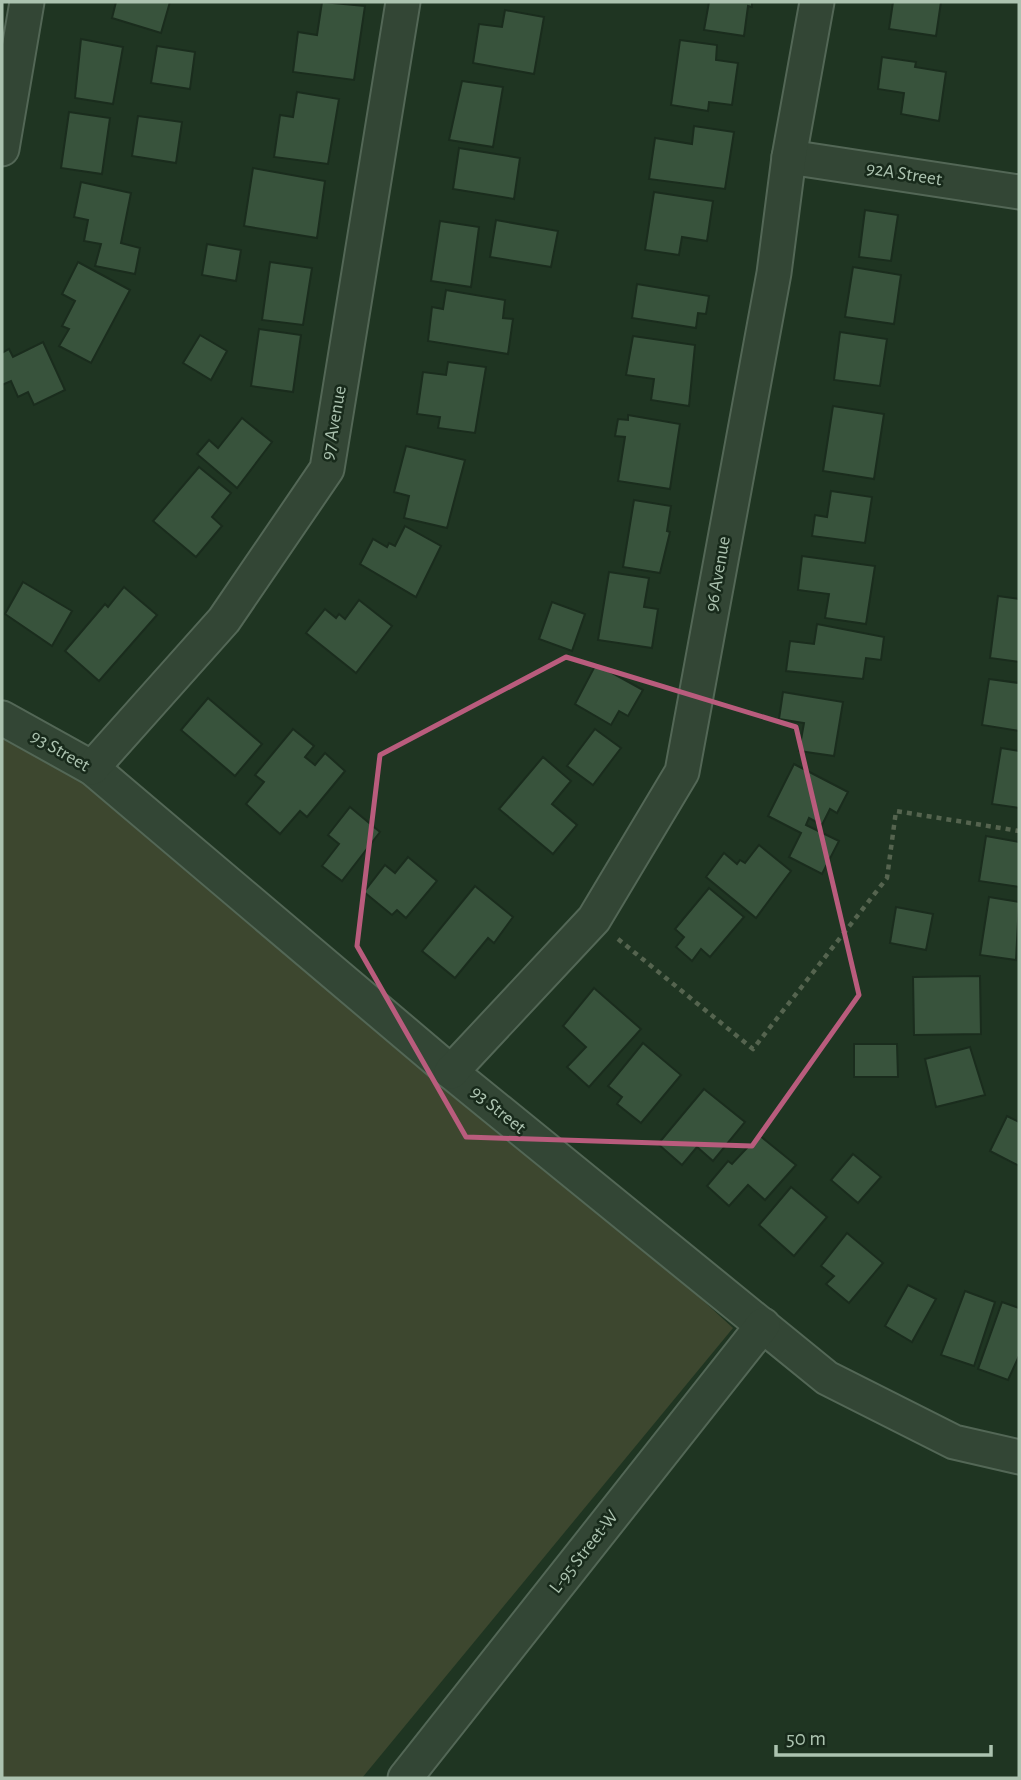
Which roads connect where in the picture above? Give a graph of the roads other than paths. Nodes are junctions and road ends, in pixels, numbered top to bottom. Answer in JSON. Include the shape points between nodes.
{"nodes":[{"id":1,"x":27,"y":2,"type":"edge"},
{"id":2,"x":403,"y":2,"type":"edge"},
{"id":3,"x":817,"y":2,"type":"edge"},
{"id":4,"x":2,"y":149,"type":"edge"},
{"id":5,"x":789,"y":156,"type":"junction"},
{"id":6,"x":1019,"y":192,"type":"edge"},
{"id":7,"x":2,"y":718,"type":"edge"},
{"id":8,"x":92,"y":768,"type":"junction"},
{"id":9,"x":451,"y":1072,"type":"junction"},
{"id":10,"x":763,"y":1325,"type":"junction"},
{"id":11,"x":1019,"y":1457,"type":"edge"},
{"id":12,"x":405,"y":1778,"type":"edge"}],
"edges":[{"from":1,"to":4,"type":"street"},
{"from":2,"to":8,"type":"street","name":"97 Avenue","via":[[327,469],[224,620]]},
{"from":3,"to":5,"type":"street","name":"96 Avenue"},
{"from":5,"to":6,"type":"street","name":"92A Street"},
{"from":5,"to":9,"type":"street","name":"96 Avenue","via":[[774,273],[682,772],[594,919]]},
{"from":7,"to":8,"type":"street","name":"93 Street"},
{"from":8,"to":9,"type":"street","name":"93 Street"},
{"from":9,"to":10,"type":"street","name":"93 Street"},
{"from":10,"to":11,"type":"street","name":"93 Street","via":[[827,1378],[954,1442]]},
{"from":10,"to":12,"type":"street","name":"L-95 Street-W"}]}
